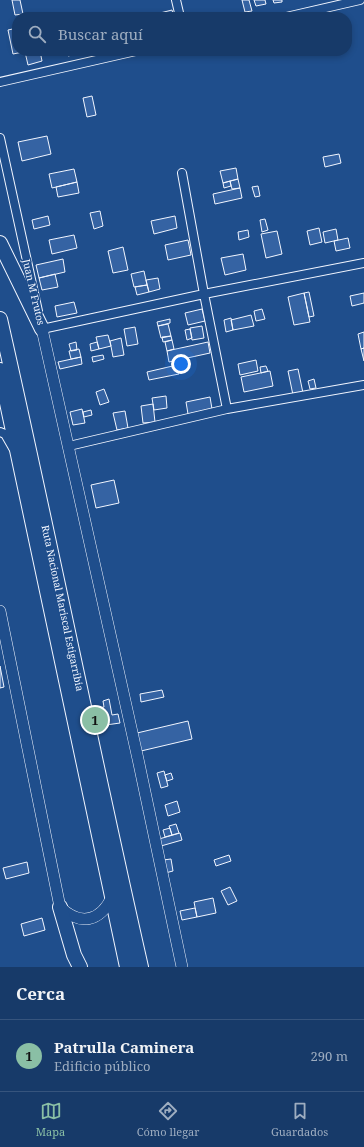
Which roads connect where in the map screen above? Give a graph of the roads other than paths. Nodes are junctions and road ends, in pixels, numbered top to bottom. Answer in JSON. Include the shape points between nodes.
{"nodes":[{"id":1,"x":176,"y":0,"type":"edge"},
{"id":2,"x":360,"y":0,"type":"edge"},
{"id":3,"x":179,"y":12,"type":"edge"},
{"id":4,"x":308,"y":12,"type":"edge"},
{"id":5,"x":114,"y":56,"type":"edge"},
{"id":6,"x":0,"y":82,"type":"edge"},
{"id":7,"x":0,"y":138,"type":"edge"},
{"id":8,"x":182,"y":173,"type":"dead end"},
{"id":9,"x":0,"y":243,"type":"edge"},
{"id":10,"x":364,"y":263,"type":"edge"},
{"id":11,"x":204,"y":294,"type":"junction"},
{"id":12,"x":0,"y":319,"type":"edge"},
{"id":13,"x":42,"y":329,"type":"junction"},
{"id":14,"x":0,"y":370,"type":"edge"},
{"id":15,"x":364,"y":385,"type":"edge"},
{"id":16,"x":227,"y":409,"type":"junction"},
{"id":17,"x":0,"y":432,"type":"edge"},
{"id":18,"x":69,"y":446,"type":"junction"},
{"id":19,"x":18,"y":456,"type":"junction"},
{"id":20,"x":0,"y":611,"type":"edge"},
{"id":21,"x":112,"y":897,"type":"junction"},
{"id":22,"x":60,"y":907,"type":"junction"},
{"id":23,"x":80,"y":967,"type":"edge"},
{"id":24,"x":127,"y":967,"type":"edge"},
{"id":25,"x":141,"y":967,"type":"edge"},
{"id":26,"x":182,"y":967,"type":"edge"}],
"edges":[{"from":1,"to":3,"type":"street"},
{"from":2,"to":4,"type":"street"},
{"from":5,"to":6,"type":"street"},
{"from":7,"to":13,"type":"street","name":"Juan M Frutos"},
{"from":8,"to":11,"type":"street"},
{"from":9,"to":13,"type":"highway"},
{"from":10,"to":11,"type":"street"},
{"from":11,"to":13,"type":"street"},
{"from":11,"to":16,"type":"street"},
{"from":12,"to":25,"type":"highway","name":"Ruta Nacional Mariscal Estigarribia"},
{"from":13,"to":18,"type":"street","name":"Juan M Frutos"},
{"from":14,"to":19,"type":"highway","name":"Ruta Nacional Mariscal Estigarribia"},
{"from":15,"to":16,"type":"street"},
{"from":16,"to":18,"type":"street"},
{"from":17,"to":19,"type":"street","via":[[5,434]]},
{"from":18,"to":26,"type":"street","name":"Juan M Frutos"},
{"from":19,"to":21,"type":"highway","name":"Ruta Nacional Mariscal Estigarribia"},
{"from":20,"to":22,"type":"street"},
{"from":21,"to":22,"type":"street","via":[[99,915],[89,919],[78,919],[68,915]]},
{"from":21,"to":24,"type":"highway","name":"Ruta Nacional Mariscal Estigarribia"},
{"from":22,"to":23,"type":"highway"}]}
